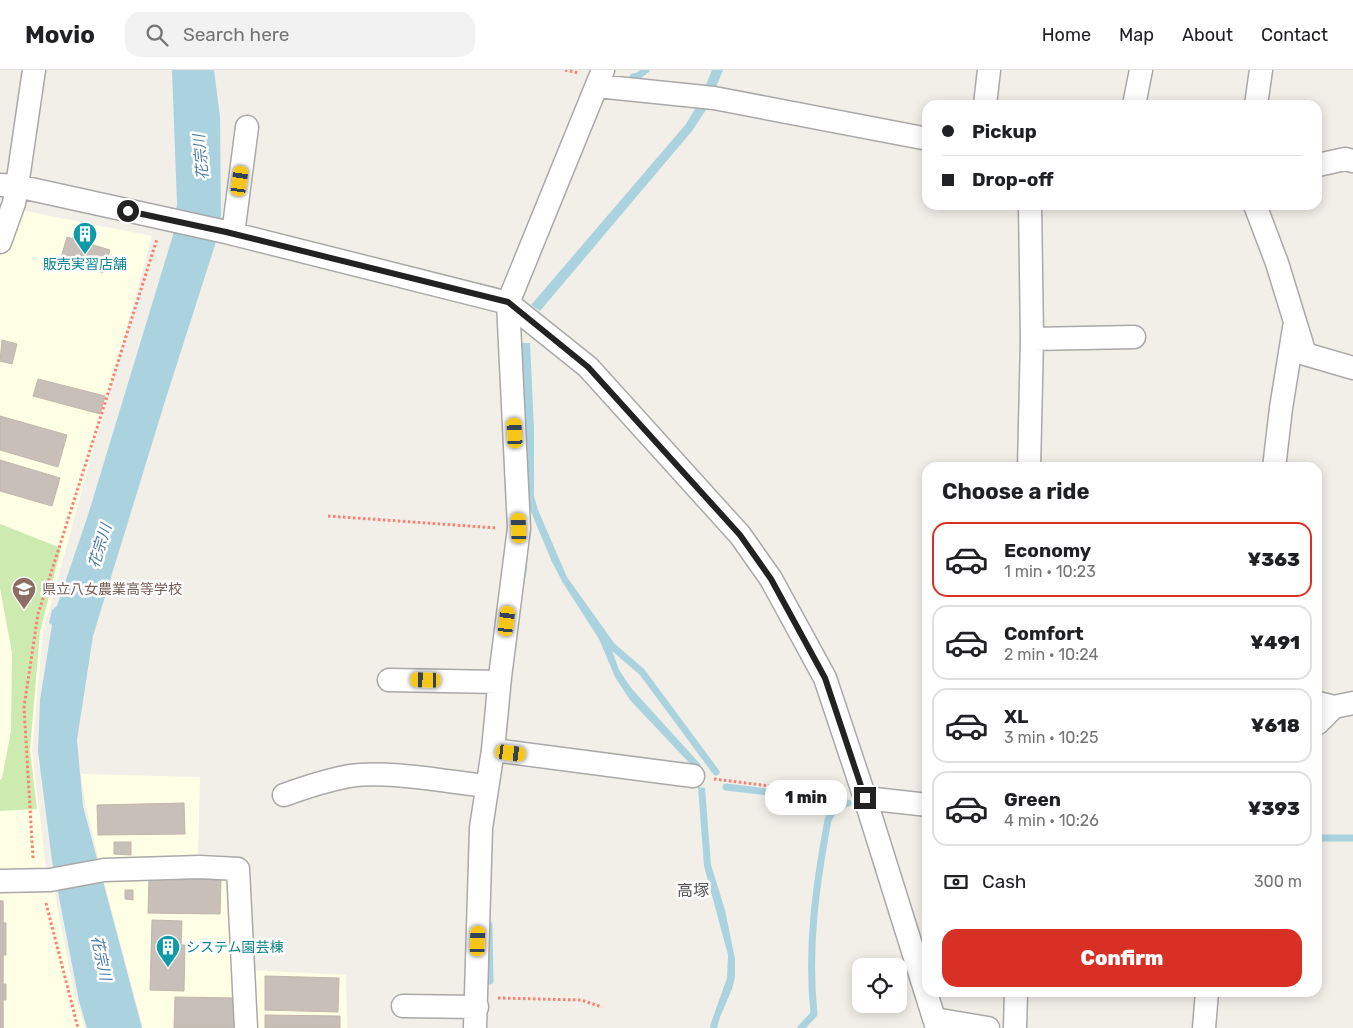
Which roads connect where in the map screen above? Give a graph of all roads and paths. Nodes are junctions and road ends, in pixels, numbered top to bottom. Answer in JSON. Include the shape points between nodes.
{"nodes":[{"id":1,"x":34,"y":70,"type":"edge"},
{"id":2,"x":989,"y":70,"type":"edge"},
{"id":3,"x":1141,"y":70,"type":"edge"},
{"id":4,"x":1261,"y":70,"type":"edge"},
{"id":5,"x":600,"y":78,"type":"edge"},
{"id":6,"x":986,"y":100,"type":"edge"},
{"id":7,"x":1135,"y":100,"type":"edge"},
{"id":8,"x":1257,"y":100,"type":"edge"},
{"id":9,"x":247,"y":127,"type":"dead end"},
{"id":10,"x":922,"y":138,"type":"edge"},
{"id":11,"x":1353,"y":161,"type":"edge"},
{"id":12,"x":1322,"y":164,"type":"edge"},
{"id":13,"x":9,"y":186,"type":"edge"},
{"id":14,"x":1030,"y":210,"type":"edge"},
{"id":15,"x":1257,"y":210,"type":"edge"},
{"id":16,"x":164,"y":226,"type":"junction"},
{"id":17,"x":229,"y":233,"type":"junction"},
{"id":18,"x":0,"y":242,"type":"edge"},
{"id":19,"x":508,"y":302,"type":"junction"},
{"id":20,"x":1295,"y":322,"type":"junction"},
{"id":21,"x":1134,"y":337,"type":"dead end"},
{"id":22,"x":1032,"y":340,"type":"junction"},
{"id":23,"x":1353,"y":368,"type":"edge"},
{"id":24,"x":1029,"y":462,"type":"edge"},
{"id":25,"x":1275,"y":462,"type":"edge"},
{"id":26,"x":328,"y":516,"type":"dead end"},
{"id":27,"x":519,"y":528,"type":"junction"},
{"id":28,"x":389,"y":680,"type":"dead end"},
{"id":29,"x":499,"y":682,"type":"junction"},
{"id":30,"x":1335,"y":704,"type":"edge"},
{"id":31,"x":1322,"y":719,"type":"edge"},
{"id":32,"x":493,"y":750,"type":"junction"},
{"id":33,"x":694,"y":776,"type":"joint"},
{"id":34,"x":487,"y":786,"type":"junction"},
{"id":35,"x":284,"y":795,"type":"dead end"},
{"id":36,"x":865,"y":798,"type":"junction"},
{"id":37,"x":922,"y":804,"type":"edge"},
{"id":38,"x":0,"y":881,"type":"edge"},
{"id":39,"x":44,"y":881,"type":"junction"},
{"id":40,"x":922,"y":979,"type":"edge"},
{"id":41,"x":928,"y":997,"type":"edge"},
{"id":42,"x":1016,"y":997,"type":"edge"},
{"id":43,"x":1207,"y":997,"type":"edge"},
{"id":44,"x":404,"y":1006,"type":"dead end"},
{"id":45,"x":602,"y":1007,"type":"dead end"},
{"id":46,"x":476,"y":1011,"type":"edge"},
{"id":47,"x":936,"y":1024,"type":"edge"},
{"id":48,"x":78,"y":1028,"type":"edge"},
{"id":49,"x":246,"y":1028,"type":"edge"},
{"id":50,"x":988,"y":1028,"type":"edge"},
{"id":51,"x":1015,"y":1028,"type":"edge"},
{"id":52,"x":1204,"y":1028,"type":"edge"}],
"edges":[{"from":1,"to":13,"type":"street"},
{"from":2,"to":6,"type":"street"},
{"from":3,"to":7,"type":"street"},
{"from":4,"to":8,"type":"street"},
{"from":5,"to":10,"type":"street"},
{"from":5,"to":19,"type":"street"},
{"from":9,"to":17,"type":"street"},
{"from":11,"to":12,"type":"street","via":[[1345,159]]},
{"from":13,"to":16,"type":"street"},
{"from":13,"to":18,"type":"street","via":[[14,203]]},
{"from":14,"to":22,"type":"street"},
{"from":15,"to":20,"type":"street"},
{"from":16,"to":17,"type":"street"},
{"from":16,"to":39,"type":"path","via":[[38,614],[24,707],[32,852]]},
{"from":17,"to":19,"type":"street"},
{"from":19,"to":27,"type":"street"},
{"from":19,"to":36,"type":"street","via":[[588,367],[740,535],[771,579],[825,678]]},
{"from":20,"to":23,"type":"street","via":[[1305,354]]},
{"from":20,"to":25,"type":"street"},
{"from":21,"to":22,"type":"street"},
{"from":22,"to":24,"type":"street"},
{"from":26,"to":27,"type":"path"},
{"from":27,"to":29,"type":"street"},
{"from":28,"to":29,"type":"street"},
{"from":29,"to":32,"type":"street"},
{"from":30,"to":31,"type":"street"},
{"from":32,"to":33,"type":"street"},
{"from":32,"to":34,"type":"street"},
{"from":33,"to":36,"type":"path"},
{"from":34,"to":35,"type":"street","via":[[382,775],[352,776],[326,780]]},
{"from":34,"to":46,"type":"street","via":[[481,828]]},
{"from":36,"to":37,"type":"street"},
{"from":36,"to":40,"type":"street"},
{"from":38,"to":39,"type":"street"},
{"from":39,"to":48,"type":"path"},
{"from":39,"to":49,"type":"street","via":[[104,870],[238,869]]},
{"from":41,"to":47,"type":"street"},
{"from":42,"to":51,"type":"street"},
{"from":43,"to":52,"type":"street"},
{"from":44,"to":46,"type":"street"},
{"from":45,"to":46,"type":"path","via":[[581,1000]]},
{"from":47,"to":50,"type":"street"}]}
